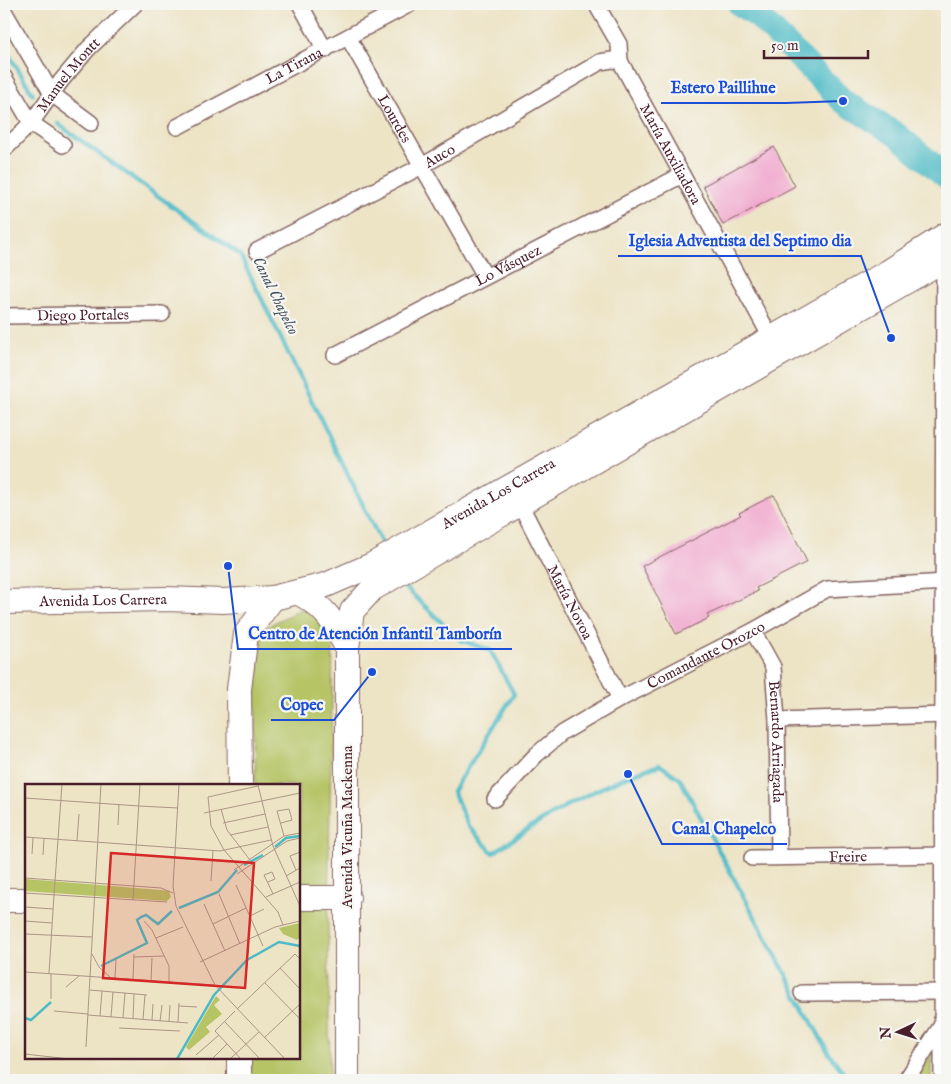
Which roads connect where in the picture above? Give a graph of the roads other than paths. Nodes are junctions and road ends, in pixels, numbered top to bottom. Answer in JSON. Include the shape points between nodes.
{"nodes":[{"id":1,"x":135,"y":4,"type":"edge"},
{"id":2,"x":300,"y":4,"type":"edge"},
{"id":3,"x":409,"y":4,"type":"edge"},
{"id":4,"x":596,"y":4,"type":"edge"},
{"id":5,"x":4,"y":11,"type":"edge"},
{"id":6,"x":348,"y":37,"type":"junction"},
{"id":7,"x":325,"y":50,"type":"junction"},
{"id":8,"x":620,"y":61,"type":"junction"},
{"id":9,"x":4,"y":77,"type":"edge"},
{"id":10,"x":52,"y":94,"type":"junction"},
{"id":11,"x":31,"y":123,"type":"junction"},
{"id":12,"x":91,"y":123,"type":"dead end"},
{"id":13,"x":177,"y":127,"type":"dead end"},
{"id":14,"x":63,"y":145,"type":"dead end"},
{"id":15,"x":4,"y":150,"type":"edge"},
{"id":16,"x":422,"y":166,"type":"junction"},
{"id":17,"x":682,"y":175,"type":"junction"},
{"id":18,"x":947,"y":234,"type":"edge"},
{"id":19,"x":257,"y":251,"type":"dead end"},
{"id":20,"x":947,"y":258,"type":"edge"},
{"id":21,"x":485,"y":276,"type":"junction"},
{"id":22,"x":162,"y":314,"type":"dead end"},
{"id":23,"x":4,"y":316,"type":"edge"},
{"id":24,"x":776,"y":346,"type":"junction"},
{"id":25,"x":335,"y":355,"type":"dead end"},
{"id":26,"x":520,"y":504,"type":"junction"},
{"id":27,"x":946,"y":582,"type":"edge"},
{"id":28,"x":299,"y":592,"type":"junction"},
{"id":29,"x":273,"y":598,"type":"junction"},
{"id":30,"x":4,"y":602,"type":"edge"},
{"id":31,"x":753,"y":632,"type":"junction"},
{"id":32,"x":347,"y":648,"type":"junction"},
{"id":33,"x":620,"y":699,"type":"junction"},
{"id":34,"x":946,"y":715,"type":"junction"},
{"id":35,"x":778,"y":720,"type":"junction"},
{"id":36,"x":240,"y":784,"type":"edge"},
{"id":37,"x":495,"y":799,"type":"dead end"},
{"id":38,"x":946,"y":855,"type":"junction"},
{"id":39,"x":779,"y":857,"type":"junction"},
{"id":40,"x":752,"y":858,"type":"dead end"},
{"id":41,"x":300,"y":898,"type":"edge"},
{"id":42,"x":348,"y":898,"type":"junction"},
{"id":43,"x":4,"y":900,"type":"edge"},
{"id":44,"x":25,"y":900,"type":"edge"},
{"id":45,"x":945,"y":992,"type":"junction"},
{"id":46,"x":802,"y":993,"type":"dead end"},
{"id":47,"x":945,"y":1019,"type":"junction"},
{"id":48,"x":239,"y":1059,"type":"edge"},
{"id":49,"x":239,"y":1080,"type":"edge"},
{"id":50,"x":347,"y":1080,"type":"edge"},
{"id":51,"x":906,"y":1080,"type":"edge"},
{"id":52,"x":945,"y":1080,"type":"edge"}],
"edges":[{"from":1,"to":10,"type":"street","name":"Manuel Montt","via":[[88,49]]},
{"from":2,"to":7,"type":"street"},
{"from":3,"to":6,"type":"street","name":"La Tirana"},
{"from":4,"to":8,"type":"street","name":"María Auxiliadora","via":[[618,44]]},
{"from":5,"to":10,"type":"street"},
{"from":6,"to":7,"type":"street","name":"La Tirana"},
{"from":6,"to":16,"type":"street","name":"Lourdes"},
{"from":7,"to":13,"type":"street","name":"La Tirana"},
{"from":8,"to":16,"type":"street","name":"Auco","via":[[600,62]]},
{"from":8,"to":17,"type":"street","name":"María Auxiliadora"},
{"from":9,"to":11,"type":"street"},
{"from":10,"to":11,"type":"street","name":"Manuel Montt"},
{"from":10,"to":12,"type":"street"},
{"from":11,"to":14,"type":"street"},
{"from":11,"to":15,"type":"street","name":"Manuel Montt"},
{"from":16,"to":19,"type":"street","name":"Auco"},
{"from":16,"to":21,"type":"street","name":"Lourdes"},
{"from":17,"to":21,"type":"street","name":"Lo Vásquez"},
{"from":17,"to":24,"type":"street","name":"María Auxiliadora"},
{"from":18,"to":20,"type":"street"},
{"from":18,"to":24,"type":"main road","name":"Avenida Los Carrera"},
{"from":20,"to":24,"type":"main road","name":"Avenida Los Carrera"},
{"from":20,"to":27,"type":"street"},
{"from":21,"to":25,"type":"street","name":"Lo Vásquez"},
{"from":22,"to":23,"type":"street","name":"Diego Portales"},
{"from":24,"to":26,"type":"main road","name":"Avenida Los Carrera"},
{"from":24,"to":28,"type":"main road","name":"Avenida Los Carrera","via":[[372,566]]},
{"from":26,"to":32,"type":"main road","name":"Avenida Los Carrera","via":[[372,589],[352,611]]},
{"from":26,"to":33,"type":"street","name":"María Novoa"},
{"from":27,"to":31,"type":"street","name":"Comandante Orozco","via":[[827,589]]},
{"from":27,"to":34,"type":"street"},
{"from":28,"to":29,"type":"main road","name":"Avenida Los Carrera"},
{"from":28,"to":32,"type":"main road","name":"Avenida Vicuña Mackenna","via":[[330,616]]},
{"from":29,"to":30,"type":"main road","name":"Avenida Los Carrera"},
{"from":29,"to":36,"type":"main road","via":[[246,634],[239,689]]},
{"from":31,"to":33,"type":"street","name":"Comandante Orozco"},
{"from":31,"to":35,"type":"street","name":"Bernardo Arriagada","via":[[773,667]]},
{"from":32,"to":42,"type":"main road","name":"Avenida Vicuña Mackenna"},
{"from":33,"to":37,"type":"street","name":"Comandante Orozco","via":[[562,733],[536,755]]},
{"from":34,"to":35,"type":"street"},
{"from":34,"to":38,"type":"street"},
{"from":35,"to":39,"type":"street","name":"Bernardo Arriagada"},
{"from":38,"to":39,"type":"street","name":"Freire"},
{"from":38,"to":45,"type":"street"},
{"from":39,"to":40,"type":"street","name":"Freire"},
{"from":41,"to":42,"type":"main road"},
{"from":42,"to":50,"type":"main road","name":"Avenida Vicuña Mackenna"},
{"from":43,"to":44,"type":"main road"},
{"from":45,"to":46,"type":"street"},
{"from":45,"to":47,"type":"street"},
{"from":47,"to":51,"type":"street"},
{"from":47,"to":52,"type":"street"},
{"from":48,"to":49,"type":"main road"}]}
